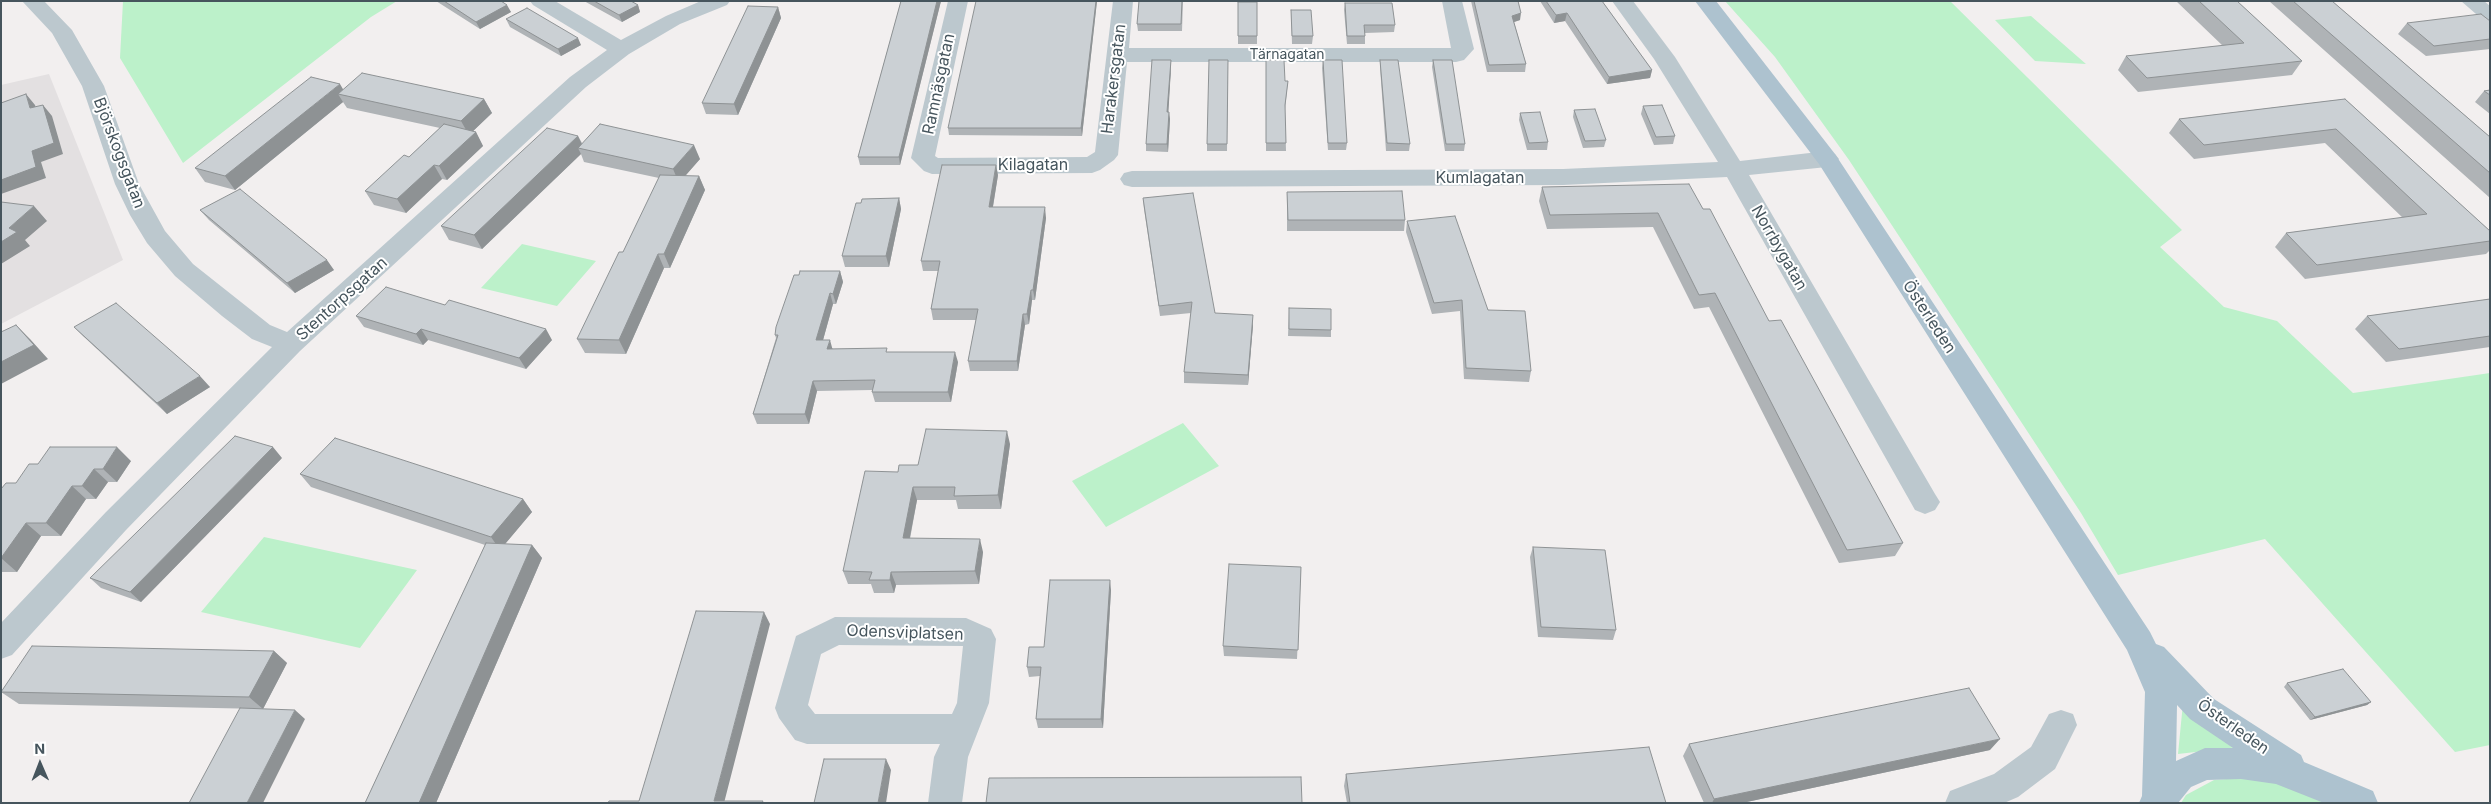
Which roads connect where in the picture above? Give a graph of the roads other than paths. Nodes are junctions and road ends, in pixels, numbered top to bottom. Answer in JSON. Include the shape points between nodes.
{"nodes":[{"id":1,"x":32,"y":1,"type":"edge"},
{"id":2,"x":540,"y":1,"type":"edge"},
{"id":3,"x":720,"y":1,"type":"edge"},
{"id":4,"x":958,"y":1,"type":"edge"},
{"id":5,"x":1123,"y":1,"type":"edge"},
{"id":6,"x":1452,"y":1,"type":"edge"},
{"id":7,"x":1622,"y":1,"type":"edge"},
{"id":8,"x":1705,"y":1,"type":"edge"},
{"id":9,"x":2471,"y":1,"type":"edge"},
{"id":10,"x":2490,"y":16,"type":"edge"},
{"id":11,"x":621,"y":48,"type":"junction"},
{"id":12,"x":1118,"y":56,"type":"junction"},
{"id":13,"x":1104,"y":156,"type":"joint"},
{"id":14,"x":1827,"y":159,"type":"junction"},
{"id":15,"x":929,"y":163,"type":"joint"},
{"id":16,"x":1734,"y":169,"type":"junction"},
{"id":17,"x":1132,"y":179,"type":"dead end"},
{"id":18,"x":291,"y":344,"type":"junction"},
{"id":19,"x":1925,"y":502,"type":"dead end"},
{"id":20,"x":2139,"y":642,"type":"junction"},
{"id":21,"x":1,"y":645,"type":"edge"},
{"id":22,"x":2061,"y":725,"type":"dead end"},
{"id":23,"x":964,"y":729,"type":"junction"},
{"id":24,"x":2313,"y":781,"type":"junction"},
{"id":25,"x":2158,"y":799,"type":"edge"},
{"id":26,"x":2364,"y":802,"type":"edge"},
{"id":27,"x":945,"y":803,"type":"edge"},
{"id":28,"x":1962,"y":803,"type":"edge"}],
"edges":[{"from":1,"to":18,"type":"street","name":"Björskogsgatan","via":[[61,30],[93,86],[127,184],[156,237],[184,270],[231,309],[261,332]]},
{"from":2,"to":11,"type":"street"},
{"from":3,"to":11,"type":"street","name":"Stentorpsgatan","via":[[673,20]]},
{"from":4,"to":15,"type":"street","name":"Ramnäsgatan","via":[[923,158]]},
{"from":5,"to":12,"type":"street","name":"Harakersgatan"},
{"from":6,"to":12,"type":"street","name":"Tärnagatan","via":[[1463,49],[1456,55]]},
{"from":7,"to":16,"type":"street","name":"Norrbygatan","via":[[1664,57]]},
{"from":8,"to":14,"type":"main road","name":"Österleden"},
{"from":9,"to":10,"type":"street"},
{"from":11,"to":18,"type":"street","name":"Stentorpsgatan","via":[[578,82]]},
{"from":12,"to":13,"type":"street","name":"Harakersgatan"},
{"from":13,"to":15,"type":"street","name":"Kilagatan","via":[[1092,165],[932,166]]},
{"from":14,"to":16,"type":"street","name":"Kumlagatan"},
{"from":14,"to":20,"type":"main road","name":"Österleden"},
{"from":16,"to":17,"type":"street","name":"Kumlagatan","via":[[1497,179]]},
{"from":16,"to":19,"type":"street","name":"Norrbygatan"},
{"from":18,"to":21,"type":"street","name":"Stentorpsgatan","via":[[116,521]]},
{"from":20,"to":24,"type":"main road","name":"Österleden","via":[[2202,709]]},
{"from":20,"to":25,"type":"main road","name":"Österleden","via":[[2161,692]]},
{"from":22,"to":28,"type":"street","via":[[2043,758],[2006,786]]},
{"from":23,"to":23,"type":"street","name":"Odensviplatsen","via":[[973,703],[980,639],[966,632],[835,631],[807,646],[791,708],[807,729]]},
{"from":23,"to":27,"type":"street","name":"Odensviplatsen","via":[[951,757]]},
{"from":24,"to":25,"type":"main road","via":[[2276,768],[2241,763],[2205,764],[2179,776]]},
{"from":24,"to":26,"type":"main road"}]}
